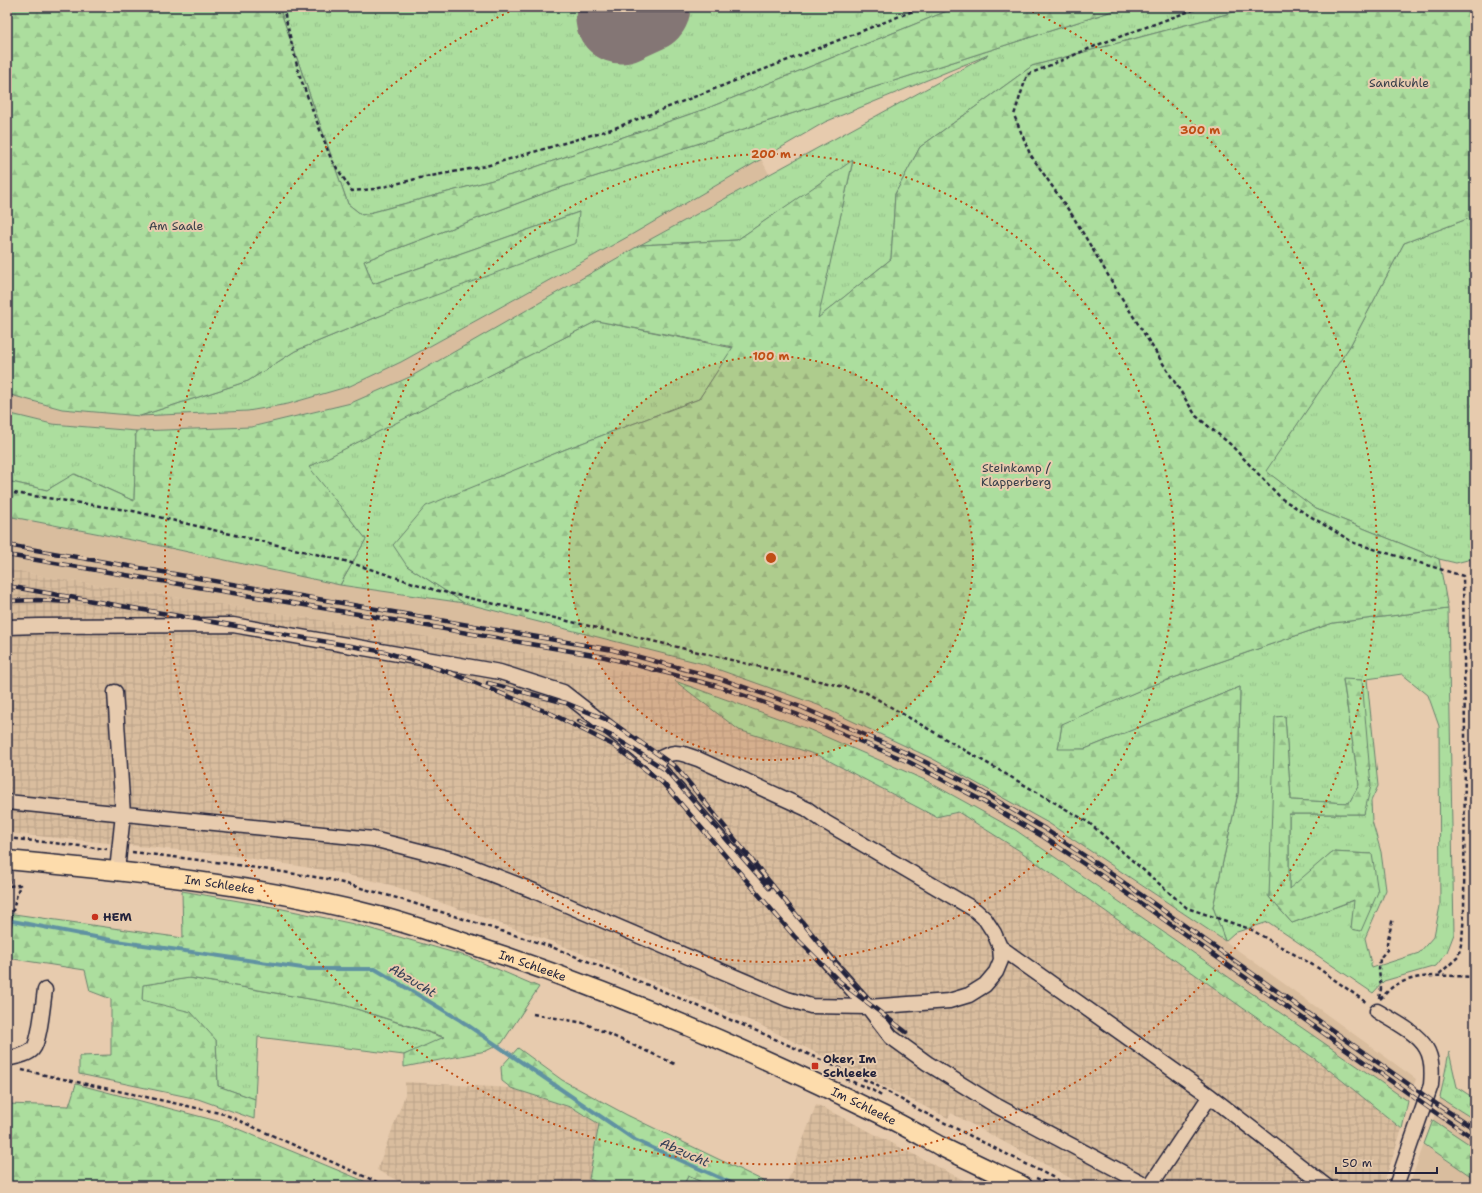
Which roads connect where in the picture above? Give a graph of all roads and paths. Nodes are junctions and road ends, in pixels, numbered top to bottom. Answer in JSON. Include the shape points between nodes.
{"nodes":[{"id":1,"x":283,"y":7,"type":"edge"},
{"id":2,"x":923,"y":7,"type":"edge"},
{"id":3,"x":1202,"y":7,"type":"edge"},
{"id":4,"x":7,"y":492,"type":"edge"},
{"id":5,"x":7,"y":627,"type":"edge"},
{"id":6,"x":115,"y":692,"type":"dead end"},
{"id":7,"x":653,"y":762,"type":"junction"},
{"id":8,"x":7,"y":802,"type":"edge"},
{"id":9,"x":123,"y":814,"type":"junction"},
{"id":10,"x":9,"y":861,"type":"edge"},
{"id":11,"x":117,"y":871,"type":"junction"},
{"id":12,"x":1393,"y":918,"type":"dead end"},
{"id":13,"x":1000,"y":947,"type":"junction"},
{"id":14,"x":7,"y":962,"type":"edge"},
{"id":15,"x":1437,"y":976,"type":"junction"},
{"id":16,"x":1475,"y":978,"type":"edge"},
{"id":17,"x":45,"y":990,"type":"dead end"},
{"id":18,"x":868,"y":1007,"type":"junction"},
{"id":19,"x":1377,"y":1011,"type":"joint"},
{"id":20,"x":533,"y":1014,"type":"dead end"},
{"id":21,"x":7,"y":1059,"type":"edge"},
{"id":22,"x":675,"y":1064,"type":"dead end"},
{"id":23,"x":21,"y":1070,"type":"dead end"},
{"id":24,"x":1210,"y":1096,"type":"junction"},
{"id":25,"x":386,"y":1186,"type":"edge"},
{"id":26,"x":1023,"y":1186,"type":"edge"},
{"id":27,"x":1149,"y":1186,"type":"edge"},
{"id":28,"x":1326,"y":1186,"type":"edge"},
{"id":29,"x":1396,"y":1186,"type":"edge"}],
"edges":[{"from":1,"to":2,"type":"path","via":[[299,74],[331,159],[352,191],[375,189],[486,166],[615,128]]},
{"from":3,"to":15,"type":"path","via":[[1100,44],[1027,76],[1014,115],[1030,154],[1074,218],[1196,416],[1230,444],[1282,499],[1354,543],[1463,576],[1465,736],[1462,940],[1458,956]]},
{"from":4,"to":19,"type":"path","via":[[133,511],[345,562],[435,590],[864,692],[1088,822],[1187,908],[1250,929],[1318,968]]},
{"from":5,"to":7,"type":"lane","via":[[233,625],[500,672],[563,692]]},
{"from":6,"to":9,"type":"lane"},
{"from":7,"to":13,"type":"lane","via":[[668,753],[680,752],[806,809],[975,910],[988,924]]},
{"from":7,"to":18,"type":"lane"},
{"from":8,"to":9,"type":"lane"},
{"from":9,"to":11,"type":"lane"},
{"from":9,"to":18,"type":"lane","via":[[373,839],[455,860],[787,998],[811,1006]]},
{"from":10,"to":11,"type":"main road","name":"Im Schleeke"},
{"from":10,"to":14,"type":"path","via":[[10,886],[20,886],[15,899]]},
{"from":11,"to":26,"type":"main road","name":"Im Schleeke","via":[[271,892],[331,904],[388,918],[560,975],[674,1019],[758,1056],[879,1113]]},
{"from":12,"to":15,"type":"path","via":[[1387,950],[1380,958],[1381,989],[1378,1000],[1394,986],[1405,981]]},
{"from":13,"to":18,"type":"lane","via":[[1001,960],[996,972],[985,985],[969,994],[949,1001]]},
{"from":13,"to":24,"type":"lane"},
{"from":15,"to":16,"type":"path"},
{"from":17,"to":21,"type":"lane","via":[[37,1042],[33,1050]]},
{"from":18,"to":27,"type":"lane","via":[[891,1037],[927,1063],[995,1105]]},
{"from":19,"to":29,"type":"lane","via":[[1417,1037],[1427,1049],[1432,1073],[1431,1085]]},
{"from":20,"to":22,"type":"path","via":[[584,1023]]},
{"from":23,"to":25,"type":"path","via":[[224,1114]]},
{"from":24,"to":27,"type":"lane"},
{"from":24,"to":28,"type":"lane"}]}
